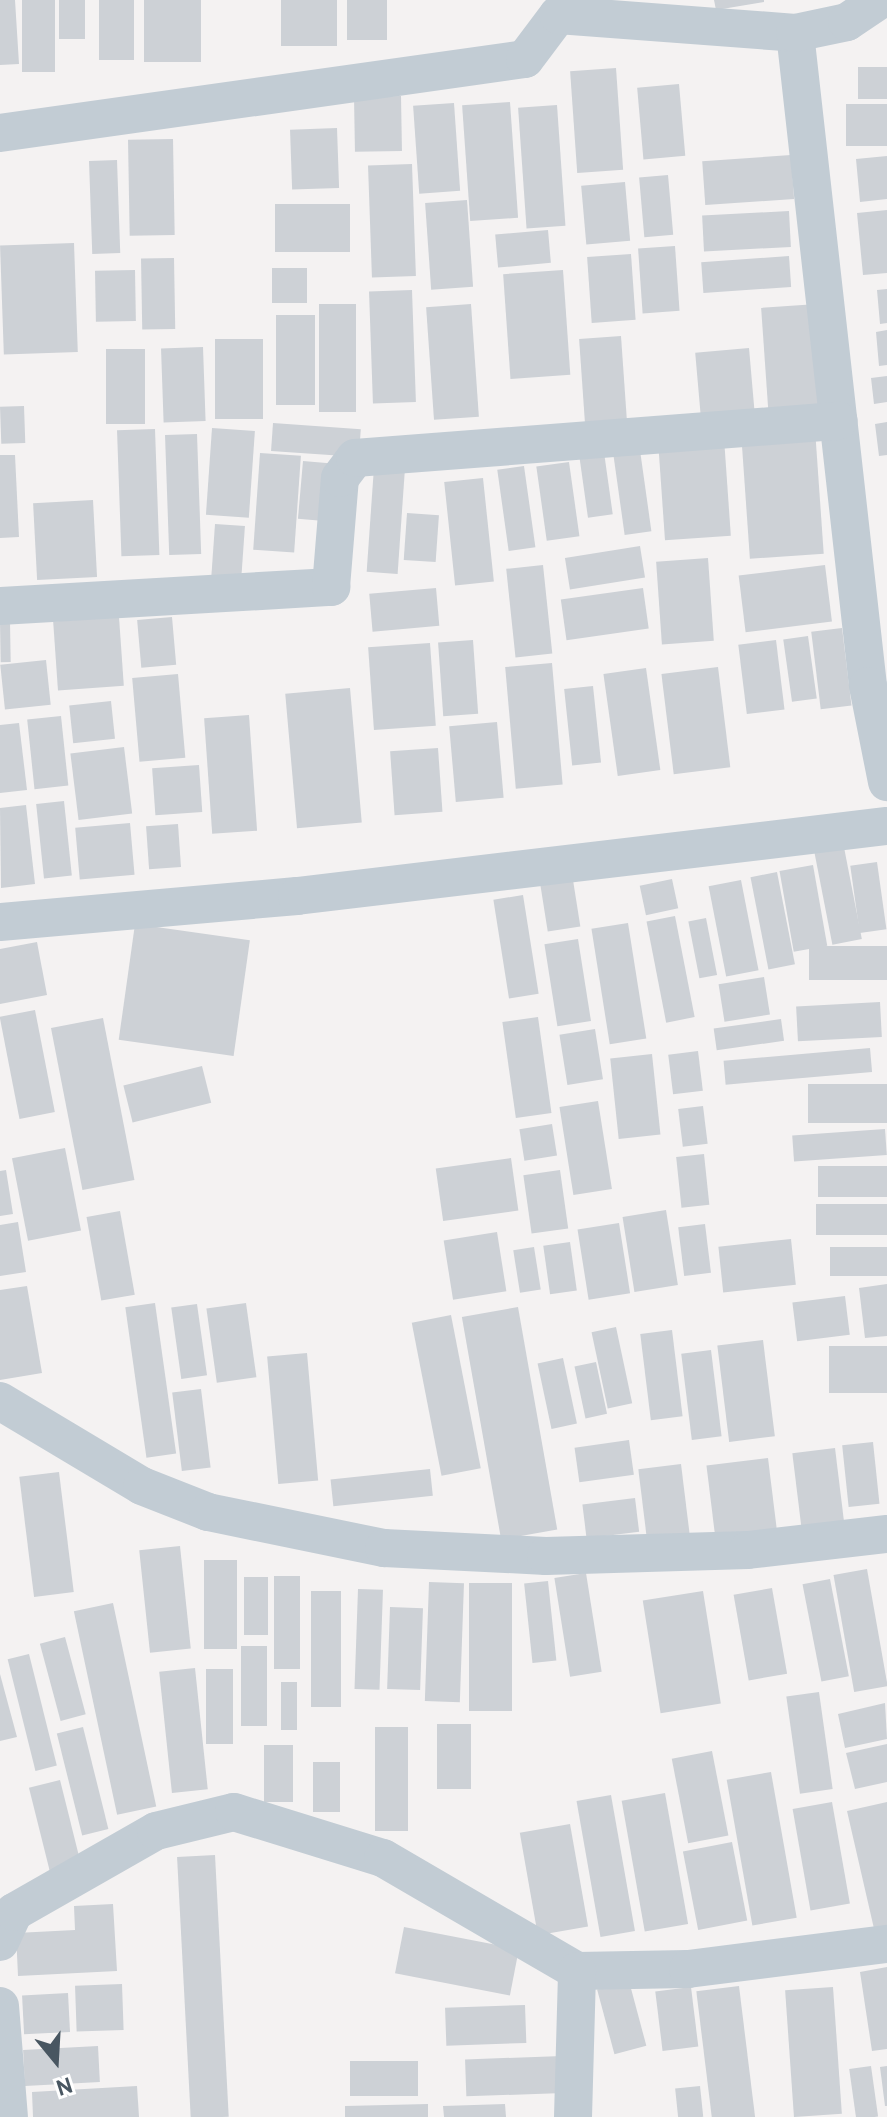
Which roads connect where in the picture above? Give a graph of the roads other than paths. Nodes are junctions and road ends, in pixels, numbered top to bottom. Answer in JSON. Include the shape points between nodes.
{"nodes":[{"id":1,"x":880,"y":0,"type":"edge"},
{"id":2,"x":557,"y":8,"type":"edge"},
{"id":3,"x":795,"y":33,"type":"junction"},
{"id":4,"x":0,"y":133,"type":"edge"},
{"id":5,"x":839,"y":421,"type":"junction"},
{"id":6,"x":0,"y":606,"type":"edge"},
{"id":7,"x":878,"y":685,"type":"edge"},
{"id":8,"x":887,"y":782,"type":"edge"},
{"id":9,"x":887,"y":826,"type":"edge"},
{"id":10,"x":0,"y":922,"type":"edge"},
{"id":11,"x":0,"y":1401,"type":"edge"},
{"id":12,"x":887,"y":1534,"type":"edge"},
{"id":13,"x":0,"y":1942,"type":"edge"},
{"id":14,"x":887,"y":1944,"type":"edge"},
{"id":15,"x":577,"y":1971,"type":"junction"},
{"id":16,"x":0,"y":2006,"type":"edge"},
{"id":17,"x":9,"y":2117,"type":"edge"},
{"id":18,"x":573,"y":2117,"type":"edge"}],
"edges":[{"from":1,"to":3,"type":"street","via":[[847,22]]},
{"from":2,"to":3,"type":"street"},
{"from":2,"to":4,"type":"street","via":[[525,59]]},
{"from":3,"to":5,"type":"street"},
{"from":5,"to":6,"type":"street","via":[[355,458],[340,478],[331,587]]},
{"from":5,"to":7,"type":"street"},
{"from":7,"to":8,"type":"street"},
{"from":9,"to":10,"type":"street","via":[[297,896]]},
{"from":11,"to":12,"type":"street","via":[[142,1486],[208,1512],[384,1548],[561,1556],[748,1550]]},
{"from":13,"to":15,"type":"street","via":[[14,1912],[156,1831],[234,1812],[383,1858]]},
{"from":14,"to":15,"type":"street","via":[[688,1969]]},
{"from":15,"to":18,"type":"street"},
{"from":16,"to":17,"type":"street"}]}
